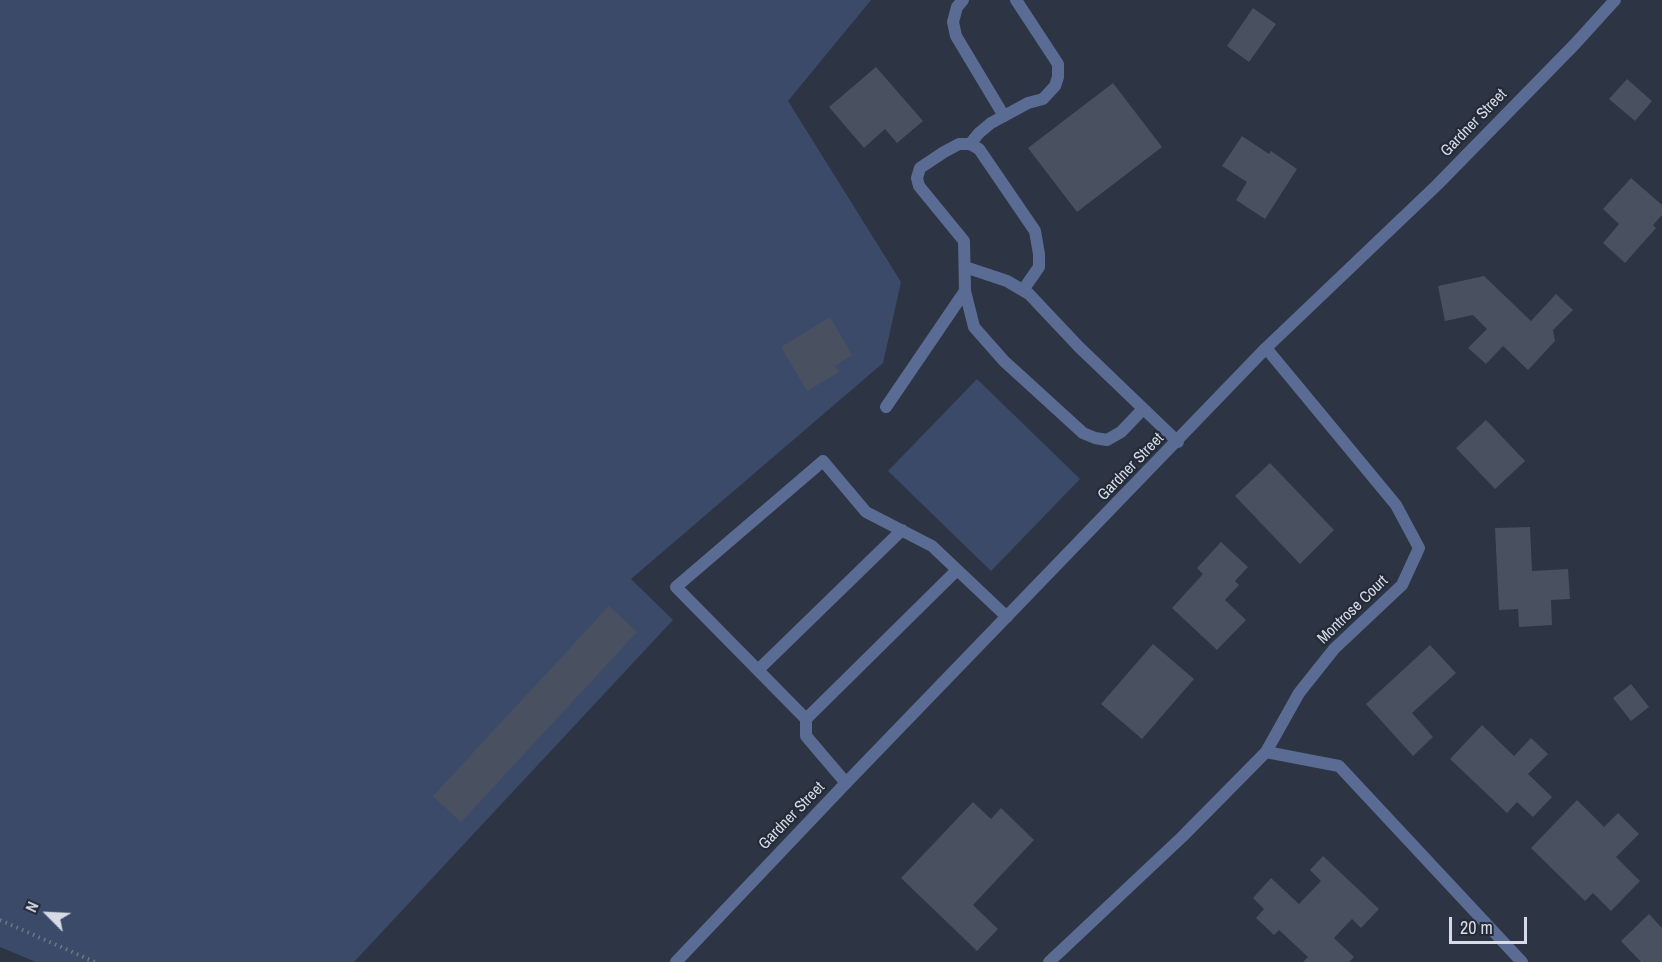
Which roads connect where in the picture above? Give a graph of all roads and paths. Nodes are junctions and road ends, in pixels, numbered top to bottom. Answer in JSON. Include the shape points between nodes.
{"nodes":[{"id":1,"x":963,"y":0,"type":"edge"},
{"id":2,"x":1016,"y":0,"type":"edge"},
{"id":3,"x":1615,"y":0,"type":"edge"},
{"id":4,"x":1004,"y":116,"type":"junction"},
{"id":5,"x":970,"y":144,"type":"junction"},
{"id":6,"x":965,"y":267,"type":"junction"},
{"id":7,"x":1023,"y":290,"type":"junction"},
{"id":8,"x":964,"y":291,"type":"junction"},
{"id":9,"x":1266,"y":348,"type":"junction"},
{"id":10,"x":885,"y":407,"type":"dead end"},
{"id":11,"x":1143,"y":409,"type":"junction"},
{"id":12,"x":1178,"y":442,"type":"junction"},
{"id":13,"x":902,"y":530,"type":"junction"},
{"id":14,"x":957,"y":570,"type":"junction"},
{"id":15,"x":1007,"y":617,"type":"junction"},
{"id":16,"x":758,"y":670,"type":"junction"},
{"id":17,"x":806,"y":719,"type":"junction"},
{"id":18,"x":1266,"y":752,"type":"junction"},
{"id":19,"x":846,"y":783,"type":"junction"},
{"id":20,"x":0,"y":920,"type":"edge"},
{"id":21,"x":95,"y":962,"type":"edge"},
{"id":22,"x":676,"y":962,"type":"edge"},
{"id":23,"x":1049,"y":962,"type":"edge"},
{"id":24,"x":1522,"y":962,"type":"edge"}],
"edges":[{"from":1,"to":4,"type":"street","via":[[953,22],[956,36]]},
{"from":2,"to":4,"type":"street","via":[[1058,64],[1058,77],[1043,99]]},
{"from":3,"to":9,"type":"street","name":"Gardner Street","via":[[1437,185]]},
{"from":4,"to":5,"type":"street"},
{"from":5,"to":6,"type":"street","via":[[959,144],[944,152],[920,168],[917,178],[964,241]]},
{"from":5,"to":7,"type":"street","via":[[990,163],[1035,231],[1039,267]]},
{"from":6,"to":7,"type":"street"},
{"from":6,"to":8,"type":"street"},
{"from":7,"to":11,"type":"street"},
{"from":8,"to":10,"type":"street"},
{"from":8,"to":11,"type":"street","via":[[974,327],[1004,361],[1083,433],[1107,440],[1121,432]]},
{"from":9,"to":12,"type":"street","name":"Gardner Street"},
{"from":9,"to":18,"type":"street","name":"Montrose Court","via":[[1396,505],[1419,548],[1402,585],[1334,649],[1299,693]]},
{"from":11,"to":12,"type":"street"},
{"from":12,"to":15,"type":"street","name":"Gardner Street"},
{"from":13,"to":14,"type":"street","via":[[932,546]]},
{"from":13,"to":16,"type":"street"},
{"from":13,"to":16,"type":"street","via":[[866,512],[823,461],[676,587]]},
{"from":14,"to":15,"type":"street"},
{"from":14,"to":17,"type":"street"},
{"from":15,"to":19,"type":"street","name":"Gardner Street"},
{"from":16,"to":17,"type":"street"},
{"from":17,"to":19,"type":"street","via":[[806,736]]},
{"from":18,"to":23,"type":"street","name":"Montrose Court"},
{"from":18,"to":24,"type":"street","via":[[1339,766]]},
{"from":19,"to":22,"type":"street","name":"Gardner Street"},
{"from":20,"to":21,"type":"path"}]}
